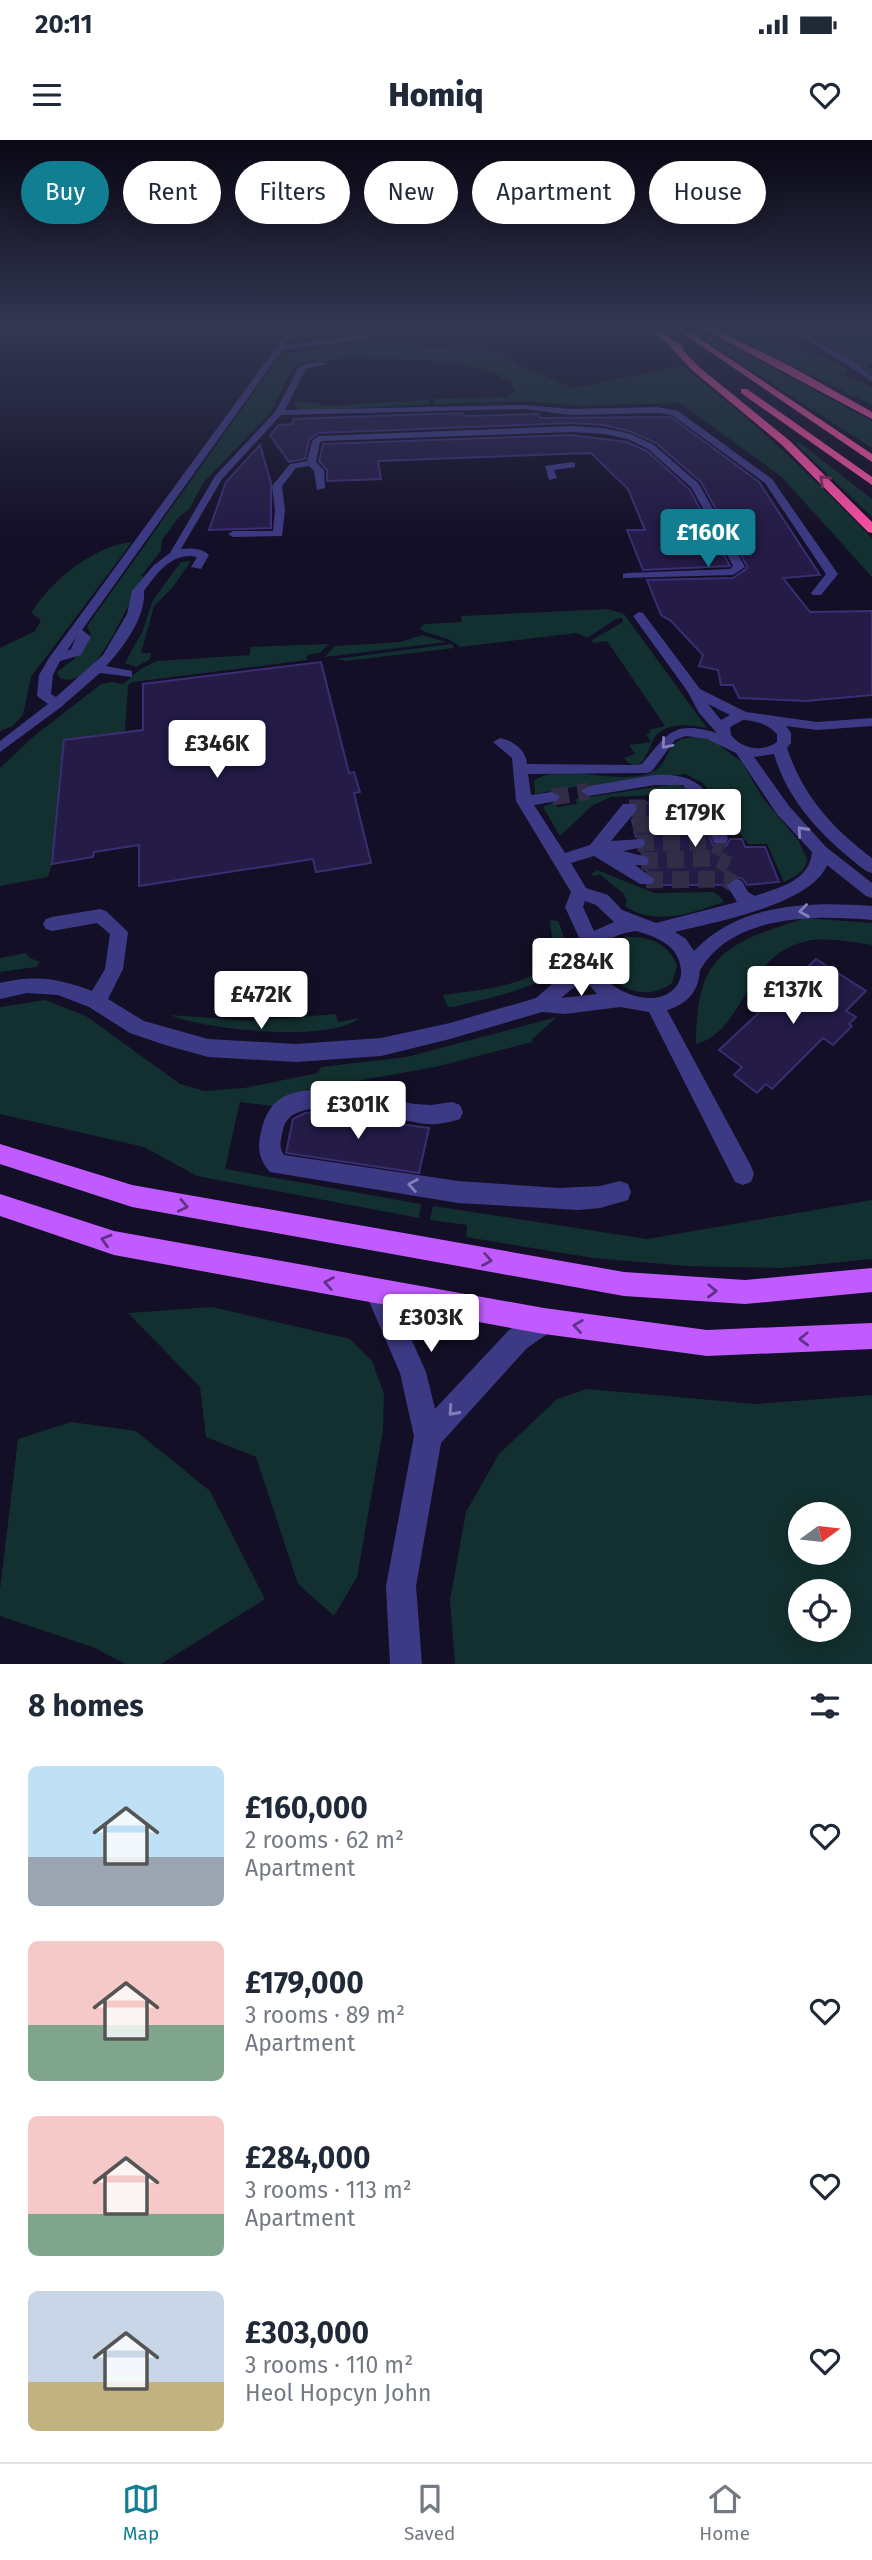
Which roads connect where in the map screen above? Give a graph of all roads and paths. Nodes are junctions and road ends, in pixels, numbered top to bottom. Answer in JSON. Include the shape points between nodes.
{"nodes":[{"id":1,"x":242,"y":397,"type":"edge"},
{"id":2,"x":287,"y":397,"type":"edge"},
{"id":3,"x":730,"y":397,"type":"edge"},
{"id":4,"x":753,"y":397,"type":"edge"},
{"id":5,"x":781,"y":397,"type":"edge"},
{"id":6,"x":839,"y":397,"type":"edge"},
{"id":7,"x":850,"y":397,"type":"edge"},
{"id":8,"x":872,"y":407,"type":"edge"},
{"id":9,"x":279,"y":413,"type":"junction"},
{"id":10,"x":872,"y":416,"type":"edge"},
{"id":11,"x":872,"y":459,"type":"edge"},
{"id":12,"x":311,"y":463,"type":"junction"},
{"id":13,"x":572,"y":465,"type":"dead end"},
{"id":14,"x":552,"y":478,"type":"dead end"},
{"id":15,"x":872,"y":482,"type":"edge"},
{"id":16,"x":320,"y":488,"type":"dead end"},
{"id":17,"x":872,"y":529,"type":"edge"},
{"id":18,"x":233,"y":534,"type":"dead end"},
{"id":19,"x":176,"y":553,"type":"junction"},
{"id":20,"x":197,"y":567,"type":"dead end"},
{"id":21,"x":630,"y":587,"type":"dead end"},
{"id":22,"x":817,"y":593,"type":"dead end"},
{"id":23,"x":639,"y":616,"type":"dead end"},
{"id":24,"x":100,"y":669,"type":"junction"},
{"id":25,"x":127,"y":674,"type":"dead end"},
{"id":26,"x":695,"y":692,"type":"junction"},
{"id":27,"x":55,"y":702,"type":"junction"},
{"id":28,"x":743,"y":716,"type":"junction"},
{"id":29,"x":767,"y":720,"type":"junction"},
{"id":30,"x":872,"y":722,"type":"edge"},
{"id":31,"x":817,"y":726,"type":"junction"},
{"id":32,"x":730,"y":740,"type":"junction"},
{"id":33,"x":500,"y":742,"type":"dead end"},
{"id":34,"x":782,"y":745,"type":"junction"},
{"id":35,"x":0,"y":748,"type":"edge"},
{"id":36,"x":521,"y":769,"type":"junction"},
{"id":37,"x":589,"y":791,"type":"tunnel mouth"},
{"id":38,"x":552,"y":797,"type":"tunnel mouth"},
{"id":39,"x":524,"y":802,"type":"junction"},
{"id":40,"x":631,"y":816,"type":"tunnel mouth"},
{"id":41,"x":710,"y":822,"type":"dead end"},
{"id":42,"x":637,"y":842,"type":"tunnel mouth"},
{"id":43,"x":596,"y":849,"type":"junction"},
{"id":44,"x":820,"y":851,"type":"junction"},
{"id":45,"x":561,"y":861,"type":"junction"},
{"id":46,"x":642,"y":861,"type":"tunnel mouth"},
{"id":47,"x":872,"y":867,"type":"edge"},
{"id":48,"x":646,"y":880,"type":"tunnel mouth"},
{"id":49,"x":736,"y":885,"type":"tunnel mouth"},
{"id":50,"x":580,"y":892,"type":"junction"},
{"id":51,"x":872,"y":892,"type":"edge"},
{"id":52,"x":752,"y":903,"type":"junction"},
{"id":53,"x":872,"y":913,"type":"edge"},
{"id":54,"x":52,"y":924,"type":"dead end"},
{"id":55,"x":636,"y":924,"type":"junction"},
{"id":56,"x":658,"y":929,"type":"junction"},
{"id":57,"x":589,"y":954,"type":"junction"},
{"id":58,"x":692,"y":965,"type":"junction"},
{"id":59,"x":0,"y":991,"type":"edge"},
{"id":60,"x":620,"y":999,"type":"junction"},
{"id":61,"x":96,"y":1001,"type":"junction"},
{"id":62,"x":542,"y":1004,"type":"junction"},
{"id":63,"x":655,"y":1005,"type":"junction"},
{"id":64,"x":452,"y":1112,"type":"dead end"},
{"id":65,"x":0,"y":1154,"type":"edge"},
{"id":66,"x":743,"y":1174,"type":"dead end"},
{"id":67,"x":620,"y":1192,"type":"dead end"},
{"id":68,"x":0,"y":1205,"type":"edge"},
{"id":69,"x":872,"y":1280,"type":"edge"},
{"id":70,"x":377,"y":1292,"type":"junction"},
{"id":71,"x":544,"y":1321,"type":"junction"},
{"id":72,"x":872,"y":1336,"type":"edge"},
{"id":73,"x":428,"y":1436,"type":"junction"},
{"id":74,"x":406,"y":1664,"type":"edge"}],
"edges":[{"from":1,"to":27,"type":"street","via":[[75,631],[85,637],[76,652],[55,658],[46,676],[44,696]]},
{"from":2,"to":9,"type":"street"},
{"from":17,"to":3,"type":"highway","one_way":true,"via":[[786,443]]},
{"from":4,"to":15,"type":"highway"},
{"from":5,"to":11,"type":"highway"},
{"from":6,"to":10,"type":"highway"},
{"from":7,"to":8,"type":"highway"},
{"from":9,"to":19,"type":"street","via":[[218,478]]},
{"from":9,"to":22,"type":"street","via":[[524,407],[675,413],[769,481],[832,574]]},
{"from":12,"to":16,"type":"street","via":[[319,470]]},
{"from":12,"to":18,"type":"street","via":[[293,466],[277,486],[278,534]]},
{"from":12,"to":21,"type":"street","via":[[316,441],[321,438],[572,429],[631,437],[651,447],[696,486],[739,567],[733,572]]},
{"from":13,"to":14,"type":"street","via":[[548,468]]},
{"from":19,"to":20,"type":"street","via":[[201,554],[204,557]]},
{"from":19,"to":24,"type":"street","via":[[139,599],[126,633]]},
{"from":23,"to":26,"type":"street"},
{"from":24,"to":25,"type":"street"},
{"from":24,"to":27,"type":"street"},
{"from":26,"to":28,"type":"street"},
{"from":26,"to":32,"type":"street"},
{"from":27,"to":35,"type":"street"},
{"from":28,"to":29,"type":"street"},
{"from":28,"to":32,"type":"street","via":[[726,722]]},
{"from":29,"to":31,"type":"street"},
{"from":29,"to":34,"type":"street","via":[[784,733]]},
{"from":30,"to":31,"type":"street"},
{"from":31,"to":34,"type":"street"},
{"from":32,"to":34,"type":"street","via":[[763,753]]},
{"from":32,"to":36,"type":"street","one_way":true,"via":[[700,732],[677,734],[664,742],[647,768],[636,770]]},
{"from":44,"to":32,"type":"street","one_way":true},
{"from":33,"to":36,"type":"street","via":[[519,757]]},
{"from":34,"to":47,"type":"street","via":[[793,787],[806,805]]},
{"from":36,"to":39,"type":"street"},
{"from":37,"to":41,"type":"street","via":[[678,778],[694,787]]},
{"from":38,"to":39,"type":"street"},
{"from":39,"to":45,"type":"street"},
{"from":40,"to":43,"type":"street"},
{"from":42,"to":43,"type":"street"},
{"from":43,"to":45,"type":"street"},
{"from":43,"to":46,"type":"street"},
{"from":43,"to":48,"type":"street"},
{"from":44,"to":51,"type":"street"},
{"from":44,"to":52,"type":"street","via":[[820,863],[806,882]]},
{"from":45,"to":50,"type":"street"},
{"from":49,"to":52,"type":"street","via":[[741,896]]},
{"from":50,"to":55,"type":"street","via":[[602,900],[616,915]]},
{"from":50,"to":57,"type":"street","via":[[574,906]]},
{"from":52,"to":56,"type":"street"},
{"from":53,"to":58,"type":"street","one_way":true,"via":[[816,909],[769,918],[724,935]]},
{"from":54,"to":61,"type":"street","via":[[100,916],[119,932],[110,983]]},
{"from":55,"to":56,"type":"street"},
{"from":55,"to":57,"type":"street","via":[[605,930]]},
{"from":56,"to":58,"type":"street","via":[[679,943]]},
{"from":57,"to":60,"type":"street","via":[[597,983]]},
{"from":57,"to":62,"type":"street","via":[[576,977]]},
{"from":58,"to":63,"type":"street","via":[[685,990]]},
{"from":59,"to":61,"type":"street","via":[[44,985]]},
{"from":60,"to":62,"type":"street"},
{"from":60,"to":63,"type":"street"},
{"from":61,"to":62,"type":"street","via":[[137,1027],[165,1037],[208,1048],[296,1053],[381,1047]]},
{"from":63,"to":66,"type":"street"},
{"from":67,"to":64,"type":"street","one_way":true,"via":[[579,1200],[458,1192],[290,1167],[270,1157],[268,1144],[276,1115],[306,1099],[324,1097],[430,1115]]},
{"from":65,"to":69,"type":"main road","one_way":true,"via":[[159,1201],[624,1284],[745,1292]]},
{"from":70,"to":68,"type":"main road","one_way":true,"via":[[114,1243]]},
{"from":70,"to":71,"type":"main road"},
{"from":70,"to":73,"type":"street","via":[[412,1372]]},
{"from":72,"to":71,"type":"main road","one_way":true,"via":[[707,1343]]},
{"from":71,"to":73,"type":"street","one_way":true,"via":[[518,1339]]},
{"from":73,"to":74,"type":"street","via":[[401,1586]]}]}
